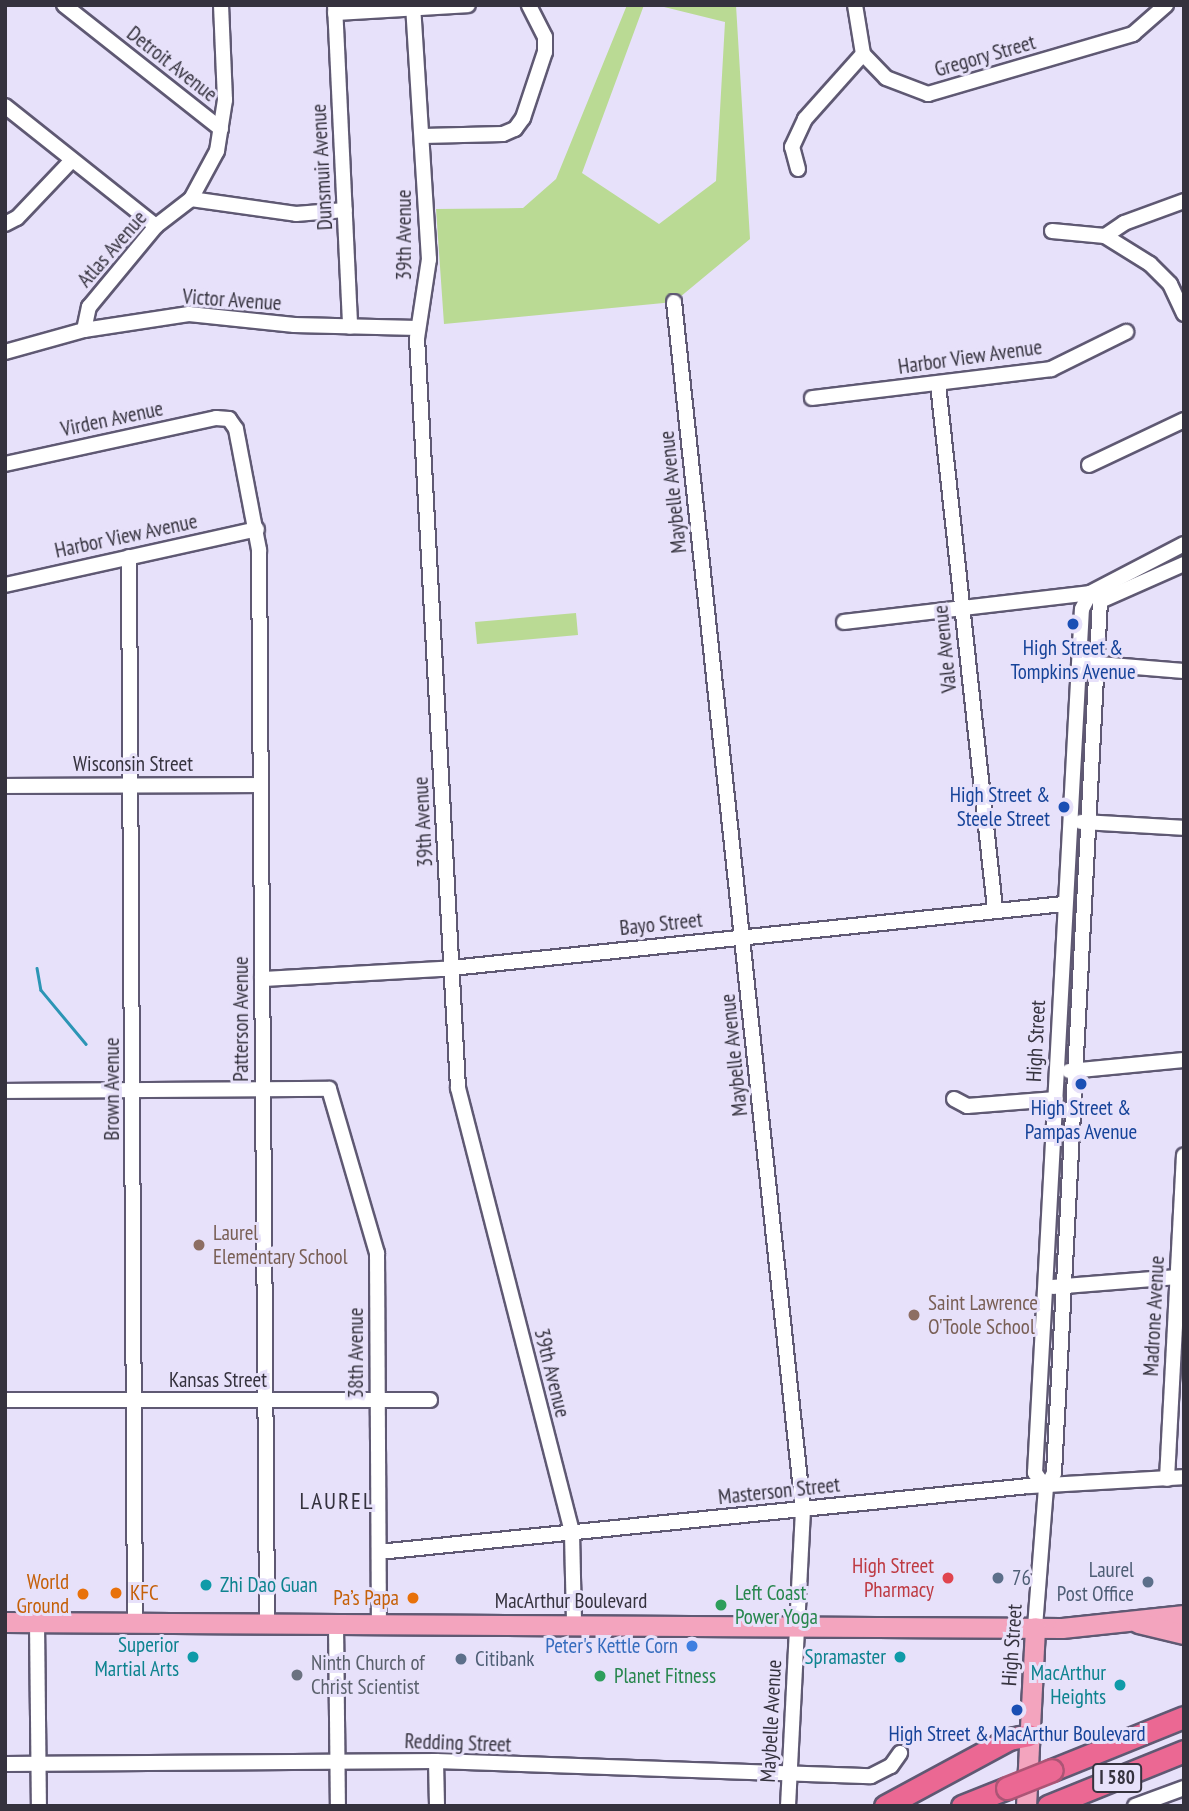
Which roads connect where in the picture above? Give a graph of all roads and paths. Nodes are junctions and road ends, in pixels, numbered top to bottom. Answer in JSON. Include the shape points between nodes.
{"nodes":[{"id":1,"x":64,"y":5,"type":"edge"},
{"id":2,"x":221,"y":5,"type":"edge"},
{"id":3,"x":468,"y":5,"type":"edge"},
{"id":4,"x":528,"y":5,"type":"edge"},
{"id":5,"x":855,"y":5,"type":"edge"},
{"id":6,"x":1166,"y":5,"type":"edge"},
{"id":7,"x":414,"y":7,"type":"edge"},
{"id":8,"x":335,"y":9,"type":"edge"},
{"id":9,"x":863,"y":54,"type":"junction"},
{"id":10,"x":5,"y":106,"type":"edge"},
{"id":11,"x":221,"y":129,"type":"junction"},
{"id":12,"x":423,"y":136,"type":"junction"},
{"id":13,"x":72,"y":160,"type":"junction"},
{"id":14,"x":798,"y":169,"type":"dead end"},
{"id":15,"x":191,"y":199,"type":"junction"},
{"id":16,"x":1184,"y":201,"type":"edge"},
{"id":17,"x":345,"y":210,"type":"junction"},
{"id":18,"x":5,"y":224,"type":"edge"},
{"id":19,"x":156,"y":226,"type":"junction"},
{"id":20,"x":1052,"y":231,"type":"dead end"},
{"id":21,"x":1105,"y":236,"type":"junction"},
{"id":22,"x":1181,"y":296,"type":"edge"},
{"id":23,"x":674,"y":302,"type":"dead end"},
{"id":24,"x":1184,"y":314,"type":"edge"},
{"id":25,"x":350,"y":327,"type":"junction"},
{"id":26,"x":418,"y":328,"type":"junction"},
{"id":27,"x":84,"y":330,"type":"junction"},
{"id":28,"x":1126,"y":332,"type":"dead end"},
{"id":29,"x":5,"y":352,"type":"edge"},
{"id":30,"x":938,"y":384,"type":"junction"},
{"id":31,"x":812,"y":398,"type":"dead end"},
{"id":32,"x":229,"y":419,"type":"joint"},
{"id":33,"x":1184,"y":420,"type":"edge"},
{"id":34,"x":5,"y":464,"type":"edge"},
{"id":35,"x":1089,"y":465,"type":"dead end"},
{"id":36,"x":257,"y":529,"type":"junction"},
{"id":37,"x":1184,"y":544,"type":"edge"},
{"id":38,"x":129,"y":556,"type":"junction"},
{"id":39,"x":1184,"y":565,"type":"edge"},
{"id":40,"x":5,"y":584,"type":"edge"},
{"id":41,"x":1095,"y":597,"type":"junction"},
{"id":42,"x":962,"y":609,"type":"junction"},
{"id":43,"x":845,"y":622,"type":"dead end"},
{"id":44,"x":1079,"y":663,"type":"junction"},
{"id":45,"x":1096,"y":664,"type":"junction"},
{"id":46,"x":1184,"y":671,"type":"edge"},
{"id":47,"x":130,"y":785,"type":"junction"},
{"id":48,"x":261,"y":785,"type":"junction"},
{"id":49,"x":5,"y":786,"type":"edge"},
{"id":50,"x":1069,"y":821,"type":"junction"},
{"id":51,"x":1089,"y":823,"type":"junction"},
{"id":52,"x":1184,"y":828,"type":"edge"},
{"id":53,"x":1064,"y":904,"type":"junction"},
{"id":54,"x":995,"y":909,"type":"junction"},
{"id":55,"x":742,"y":937,"type":"junction"},
{"id":56,"x":452,"y":967,"type":"junction"},
{"id":57,"x":262,"y":979,"type":"junction"},
{"id":58,"x":1184,"y":1060,"type":"edge"},
{"id":59,"x":1076,"y":1071,"type":"junction"},
{"id":60,"x":1057,"y":1072,"type":"junction"},
{"id":61,"x":133,"y":1089,"type":"junction"},
{"id":62,"x":262,"y":1089,"type":"junction"},
{"id":63,"x":5,"y":1091,"type":"edge"},
{"id":64,"x":954,"y":1099,"type":"dead end"},
{"id":65,"x":1056,"y":1099,"type":"junction"},
{"id":66,"x":1184,"y":1155,"type":"edge"},
{"id":67,"x":1183,"y":1173,"type":"edge"},
{"id":68,"x":1177,"y":1277,"type":"junction"},
{"id":69,"x":1045,"y":1287,"type":"junction"},
{"id":70,"x":1063,"y":1287,"type":"junction"},
{"id":71,"x":5,"y":1399,"type":"edge"},
{"id":72,"x":430,"y":1400,"type":"dead end"},
{"id":73,"x":134,"y":1401,"type":"junction"},
{"id":74,"x":265,"y":1401,"type":"junction"},
{"id":75,"x":377,"y":1401,"type":"junction"},
{"id":76,"x":1184,"y":1477,"type":"edge"},
{"id":77,"x":1167,"y":1479,"type":"junction"},
{"id":78,"x":1046,"y":1488,"type":"junction"},
{"id":79,"x":803,"y":1510,"type":"junction"},
{"id":80,"x":572,"y":1534,"type":"junction"},
{"id":81,"x":379,"y":1552,"type":"junction"},
{"id":82,"x":1184,"y":1615,"type":"edge"},
{"id":83,"x":5,"y":1622,"type":"edge"},
{"id":84,"x":37,"y":1622,"type":"junction"},
{"id":85,"x":135,"y":1622,"type":"junction"},
{"id":86,"x":268,"y":1623,"type":"junction"},
{"id":87,"x":336,"y":1623,"type":"junction"},
{"id":88,"x":379,"y":1623,"type":"junction"},
{"id":89,"x":1137,"y":1623,"type":"junction"},
{"id":90,"x":574,"y":1624,"type":"junction"},
{"id":91,"x":797,"y":1625,"type":"junction"},
{"id":92,"x":1035,"y":1627,"type":"junction"},
{"id":93,"x":1184,"y":1634,"type":"edge"},
{"id":94,"x":1184,"y":1717,"type":"edge"},
{"id":95,"x":1029,"y":1735,"type":"junction"},
{"id":96,"x":1184,"y":1751,"type":"edge"},
{"id":97,"x":900,"y":1753,"type":"dead end"},
{"id":98,"x":436,"y":1761,"type":"junction"},
{"id":99,"x":337,"y":1763,"type":"junction"},
{"id":100,"x":1184,"y":1763,"type":"edge"},
{"id":101,"x":5,"y":1764,"type":"edge"},
{"id":102,"x":39,"y":1764,"type":"junction"},
{"id":103,"x":789,"y":1775,"type":"junction"},
{"id":104,"x":1184,"y":1788,"type":"edge"},
{"id":105,"x":1049,"y":1805,"type":"edge"},
{"id":106,"x":39,"y":1806,"type":"edge"},
{"id":107,"x":338,"y":1806,"type":"edge"},
{"id":108,"x":437,"y":1806,"type":"edge"},
{"id":109,"x":788,"y":1806,"type":"edge"},
{"id":110,"x":885,"y":1806,"type":"edge"},
{"id":111,"x":962,"y":1806,"type":"edge"},
{"id":112,"x":1026,"y":1806,"type":"edge"},
{"id":113,"x":1135,"y":1806,"type":"edge"}],
"edges":[{"from":1,"to":11,"type":"street","name":"Detroit Avenue"},
{"from":2,"to":11,"type":"street","name":"Atlas Avenue","via":[[225,100]]},
{"from":3,"to":7,"type":"street"},
{"from":4,"to":12,"type":"street","via":[[545,37],[545,52],[523,118],[515,128],[503,134]]},
{"from":5,"to":9,"type":"street"},
{"from":6,"to":9,"type":"street","name":"Gregory Street","via":[[1133,34],[942,93],[912,90],[886,78]]},
{"from":7,"to":8,"type":"street"},
{"from":7,"to":12,"type":"street","name":"39th Avenue"},
{"from":8,"to":17,"type":"street","name":"Dunsmuir Avenue"},
{"from":9,"to":14,"type":"street","via":[[805,119],[792,147]]},
{"from":10,"to":13,"type":"street"},
{"from":11,"to":15,"type":"street","name":"Atlas Avenue","via":[[217,151]]},
{"from":12,"to":26,"type":"street","name":"39th Avenue","via":[[429,259]]},
{"from":13,"to":18,"type":"street","via":[[17,218]]},
{"from":13,"to":19,"type":"street"},
{"from":15,"to":17,"type":"street","via":[[296,214]]},
{"from":15,"to":19,"type":"street","name":"Atlas Avenue"},
{"from":16,"to":21,"type":"street","via":[[1124,223]]},
{"from":17,"to":25,"type":"street","name":"Dunsmuir Avenue"},
{"from":19,"to":27,"type":"street","name":"Atlas Avenue","via":[[89,307]]},
{"from":20,"to":21,"type":"street"},
{"from":21,"to":22,"type":"street","via":[[1150,264]]},
{"from":22,"to":24,"type":"street"},
{"from":23,"to":55,"type":"street","name":"Maybelle Avenue"},
{"from":25,"to":26,"type":"street","name":"Victor Avenue"},
{"from":25,"to":27,"type":"street","name":"Victor Avenue","via":[[189,314]]},
{"from":26,"to":56,"type":"street","name":"39th Avenue"},
{"from":27,"to":29,"type":"street","name":"Victor Avenue"},
{"from":28,"to":30,"type":"street","name":"Harbor View Avenue","via":[[1051,369]]},
{"from":30,"to":31,"type":"street","name":"Harbor View Avenue"},
{"from":30,"to":42,"type":"street","name":"Vale Avenue"},
{"from":32,"to":34,"type":"street","name":"Virden Avenue","via":[[216,418]]},
{"from":32,"to":36,"type":"street","name":"Patterson Avenue","via":[[236,429]]},
{"from":33,"to":35,"type":"street"},
{"from":36,"to":38,"type":"street","name":"Harbor View Avenue"},
{"from":36,"to":48,"type":"street","name":"Patterson Avenue"},
{"from":37,"to":41,"type":"street"},
{"from":38,"to":40,"type":"street","name":"Harbor View Avenue"},
{"from":38,"to":47,"type":"street","name":"Brown Avenue"},
{"from":39,"to":41,"type":"street"},
{"from":41,"to":42,"type":"street"},
{"from":41,"to":44,"type":"street","name":"High Street","via":[[1082,609]]},
{"from":41,"to":45,"type":"street","name":"High Street"},
{"from":42,"to":43,"type":"street"},
{"from":42,"to":54,"type":"street","name":"Vale Avenue"},
{"from":44,"to":45,"type":"street"},
{"from":44,"to":50,"type":"street","name":"High Street"},
{"from":45,"to":46,"type":"street"},
{"from":45,"to":51,"type":"street","name":"High Street"},
{"from":47,"to":48,"type":"street","name":"Wisconsin Street"},
{"from":47,"to":49,"type":"street","name":"Wisconsin Street"},
{"from":47,"to":61,"type":"street","name":"Brown Avenue"},
{"from":48,"to":57,"type":"street","name":"Patterson Avenue"},
{"from":50,"to":51,"type":"street"},
{"from":50,"to":53,"type":"street","name":"High Street"},
{"from":51,"to":52,"type":"street"},
{"from":51,"to":59,"type":"street","name":"High Street"},
{"from":53,"to":54,"type":"street","name":"Bayo Street"},
{"from":53,"to":60,"type":"street","name":"High Street"},
{"from":54,"to":55,"type":"street","name":"Bayo Street"},
{"from":55,"to":56,"type":"street","name":"Bayo Street"},
{"from":55,"to":79,"type":"street","name":"Maybelle Avenue"},
{"from":56,"to":57,"type":"street","name":"Bayo Street"},
{"from":56,"to":80,"type":"street","name":"39th Avenue","via":[[460,1098]]},
{"from":57,"to":62,"type":"street","name":"Patterson Avenue"},
{"from":58,"to":59,"type":"street"},
{"from":59,"to":60,"type":"street"},
{"from":59,"to":70,"type":"street","name":"High Street"},
{"from":60,"to":65,"type":"street","name":"High Street"},
{"from":61,"to":62,"type":"street"},
{"from":61,"to":63,"type":"street"},
{"from":61,"to":73,"type":"street","name":"Brown Avenue"},
{"from":62,"to":74,"type":"street","name":"Patterson Avenue"},
{"from":62,"to":75,"type":"street","name":"38th Avenue","via":[[329,1089],[377,1253]]},
{"from":64,"to":65,"type":"street","via":[[967,1106]]},
{"from":65,"to":69,"type":"street","name":"High Street"},
{"from":66,"to":67,"type":"street","name":"Madrone Avenue"},
{"from":67,"to":68,"type":"street","name":"Madrone Avenue"},
{"from":68,"to":70,"type":"street"},
{"from":68,"to":77,"type":"street","name":"Madrone Avenue"},
{"from":69,"to":70,"type":"street"},
{"from":69,"to":78,"type":"street","name":"High Street","via":[[1035,1473]]},
{"from":70,"to":78,"type":"street","name":"High Street","via":[[1054,1473]]},
{"from":71,"to":73,"type":"street","name":"Kansas Street"},
{"from":72,"to":75,"type":"street","name":"Kansas Street"},
{"from":73,"to":74,"type":"street","name":"Kansas Street"},
{"from":73,"to":85,"type":"street","name":"Brown Avenue"},
{"from":74,"to":75,"type":"street","name":"Kansas Street"},
{"from":74,"to":86,"type":"street","name":"Patterson Avenue"},
{"from":75,"to":81,"type":"street","name":"38th Avenue"},
{"from":76,"to":77,"type":"street","name":"Masterson Street"},
{"from":77,"to":78,"type":"street","name":"Masterson Street"},
{"from":78,"to":79,"type":"street","name":"Masterson Street","via":[[1029,1486]]},
{"from":78,"to":92,"type":"street","name":"High Street"},
{"from":79,"to":80,"type":"street","name":"Masterson Street"},
{"from":79,"to":91,"type":"street","name":"Maybelle Avenue"},
{"from":80,"to":81,"type":"street","name":"Masterson Street"},
{"from":80,"to":90,"type":"street","name":"39th Avenue"},
{"from":81,"to":88,"type":"street","name":"38th Avenue"},
{"from":82,"to":89,"type":"main road","name":"MacArthur Boulevard"},
{"from":83,"to":84,"type":"main road","name":"MacArthur Boulevard"},
{"from":84,"to":85,"type":"main road","name":"MacArthur Boulevard"},
{"from":84,"to":102,"type":"street"},
{"from":85,"to":86,"type":"main road","name":"MacArthur Boulevard"},
{"from":86,"to":87,"type":"main road","name":"MacArthur Boulevard"},
{"from":87,"to":88,"type":"main road","name":"MacArthur Boulevard"},
{"from":87,"to":99,"type":"street"},
{"from":88,"to":90,"type":"main road","name":"MacArthur Boulevard"},
{"from":89,"to":92,"type":"main road","name":"MacArthur Boulevard"},
{"from":89,"to":93,"type":"main road","name":"MacArthur Boulevard"},
{"from":90,"to":91,"type":"main road","name":"MacArthur Boulevard"},
{"from":91,"to":92,"type":"main road","name":"MacArthur Boulevard"},
{"from":91,"to":103,"type":"street","name":"Maybelle Avenue"},
{"from":92,"to":95,"type":"main road","name":"High Street"},
{"from":94,"to":111,"type":"highway","number":"I 580","bridge":true},
{"from":95,"to":110,"type":"highway","via":[[1009,1739]]},
{"from":95,"to":112,"type":"main road","name":"High Street"},
{"from":96,"to":105,"type":"highway","number":"I 580"},
{"from":97,"to":103,"type":"street","name":"Redding Street","via":[[891,1766],[871,1776]]},
{"from":98,"to":99,"type":"street","name":"Redding Street"},
{"from":98,"to":103,"type":"street","name":"Redding Street"},
{"from":98,"to":108,"type":"street"},
{"from":99,"to":102,"type":"street","name":"Redding Street"},
{"from":99,"to":107,"type":"street"},
{"from":100,"to":105,"type":"highway"},
{"from":101,"to":102,"type":"street","name":"Redding Street"},
{"from":102,"to":106,"type":"street"},
{"from":103,"to":109,"type":"street","name":"Maybelle Avenue"},
{"from":104,"to":113,"type":"street"}]}
